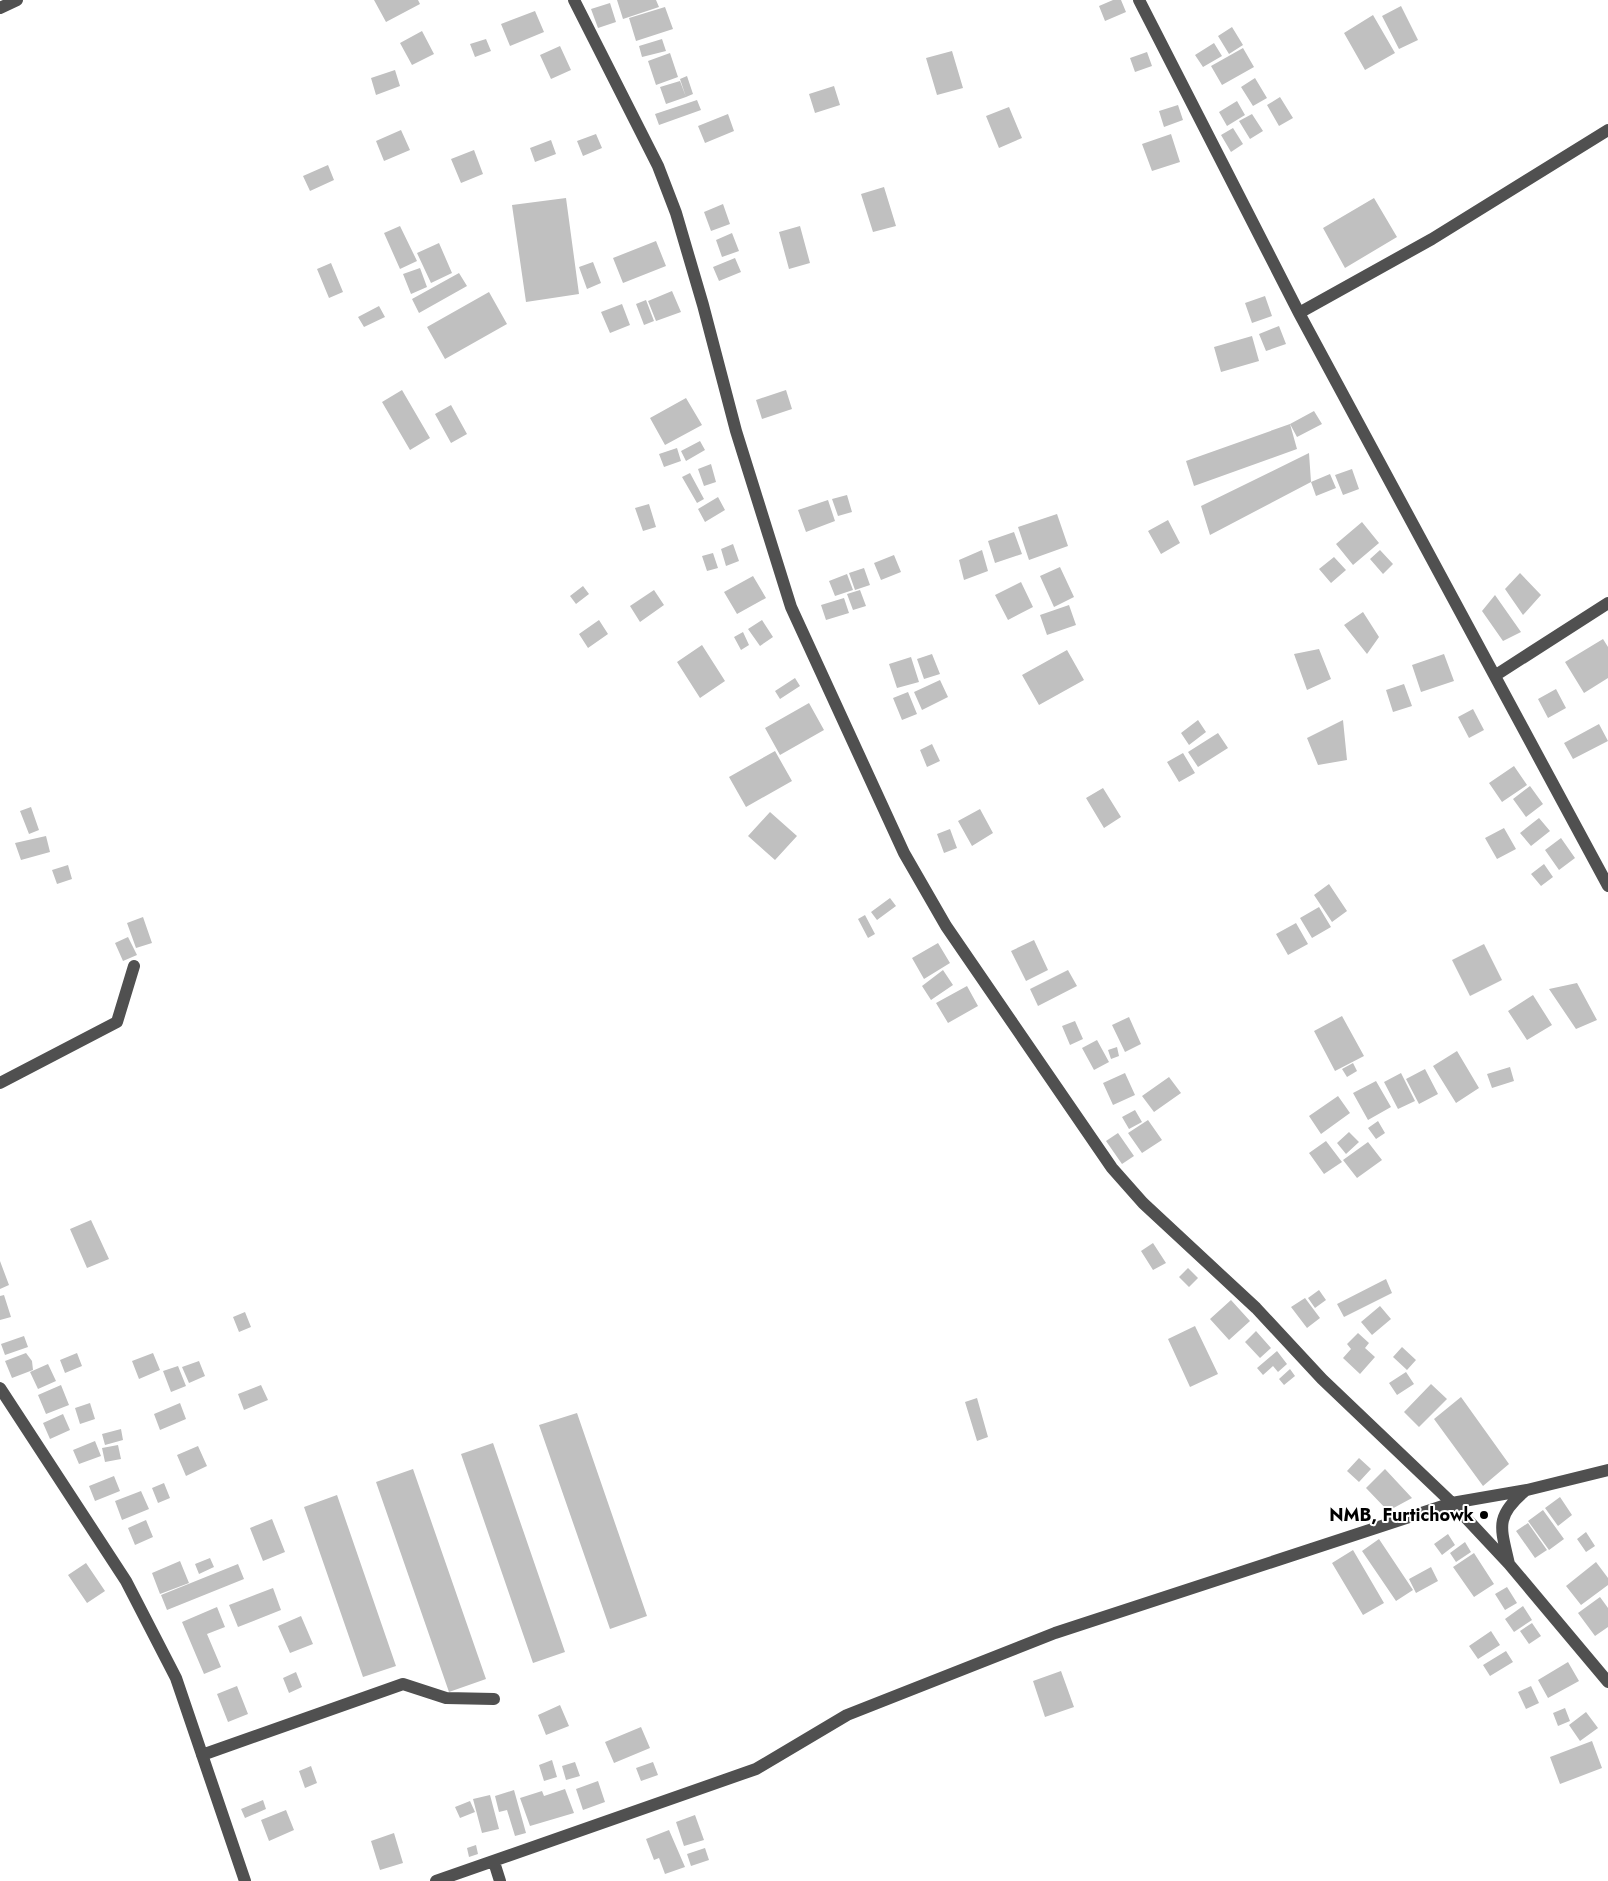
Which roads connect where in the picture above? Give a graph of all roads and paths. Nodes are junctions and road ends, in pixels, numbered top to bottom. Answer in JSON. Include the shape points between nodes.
{"nodes":[{"id":1,"x":17,"y":0,"type":"edge"},
{"id":2,"x":574,"y":0,"type":"edge"},
{"id":3,"x":1139,"y":0,"type":"edge"},
{"id":4,"x":0,"y":8,"type":"edge"},
{"id":5,"x":1608,"y":130,"type":"edge"},
{"id":6,"x":1299,"y":313,"type":"junction"},
{"id":7,"x":1608,"y":603,"type":"edge"},
{"id":8,"x":1496,"y":675,"type":"junction"},
{"id":9,"x":1608,"y":886,"type":"edge"},
{"id":10,"x":134,"y":966,"type":"dead end"},
{"id":11,"x":0,"y":1083,"type":"edge"},
{"id":12,"x":0,"y":1388,"type":"edge"},
{"id":13,"x":1608,"y":1470,"type":"edge"},
{"id":14,"x":1527,"y":1490,"type":"junction"},
{"id":15,"x":1452,"y":1502,"type":"junction"},
{"id":16,"x":1510,"y":1564,"type":"junction"},
{"id":17,"x":1608,"y":1682,"type":"edge"},
{"id":18,"x":494,"y":1698,"type":"dead end"},
{"id":19,"x":202,"y":1755,"type":"junction"},
{"id":20,"x":494,"y":1862,"type":"junction"},
{"id":21,"x":245,"y":1881,"type":"edge"},
{"id":22,"x":436,"y":1881,"type":"edge"},
{"id":23,"x":500,"y":1881,"type":"edge"}],
"edges":[{"from":1,"to":4,"type":"street"},
{"from":2,"to":15,"type":"street","via":[[651,150],[676,213],[736,430],[791,606],[904,853],[941,918],[1030,1052],[1130,1189]]},
{"from":3,"to":6,"type":"street"},
{"from":5,"to":6,"type":"street","via":[[1432,240]]},
{"from":6,"to":8,"type":"street"},
{"from":7,"to":8,"type":"street"},
{"from":8,"to":9,"type":"street"},
{"from":10,"to":11,"type":"street","via":[[117,1022]]},
{"from":12,"to":19,"type":"street","via":[[126,1581],[176,1678]]},
{"from":13,"to":14,"type":"street"},
{"from":14,"to":15,"type":"street"},
{"from":14,"to":16,"type":"street","via":[[1508,1505],[1501,1527]]},
{"from":15,"to":16,"type":"street"},
{"from":15,"to":20,"type":"street","via":[[1055,1632],[847,1715],[756,1769]]},
{"from":16,"to":17,"type":"street"},
{"from":18,"to":19,"type":"street","via":[[446,1698],[403,1684]]},
{"from":19,"to":21,"type":"street"},
{"from":20,"to":22,"type":"street"},
{"from":20,"to":23,"type":"street"}]}
